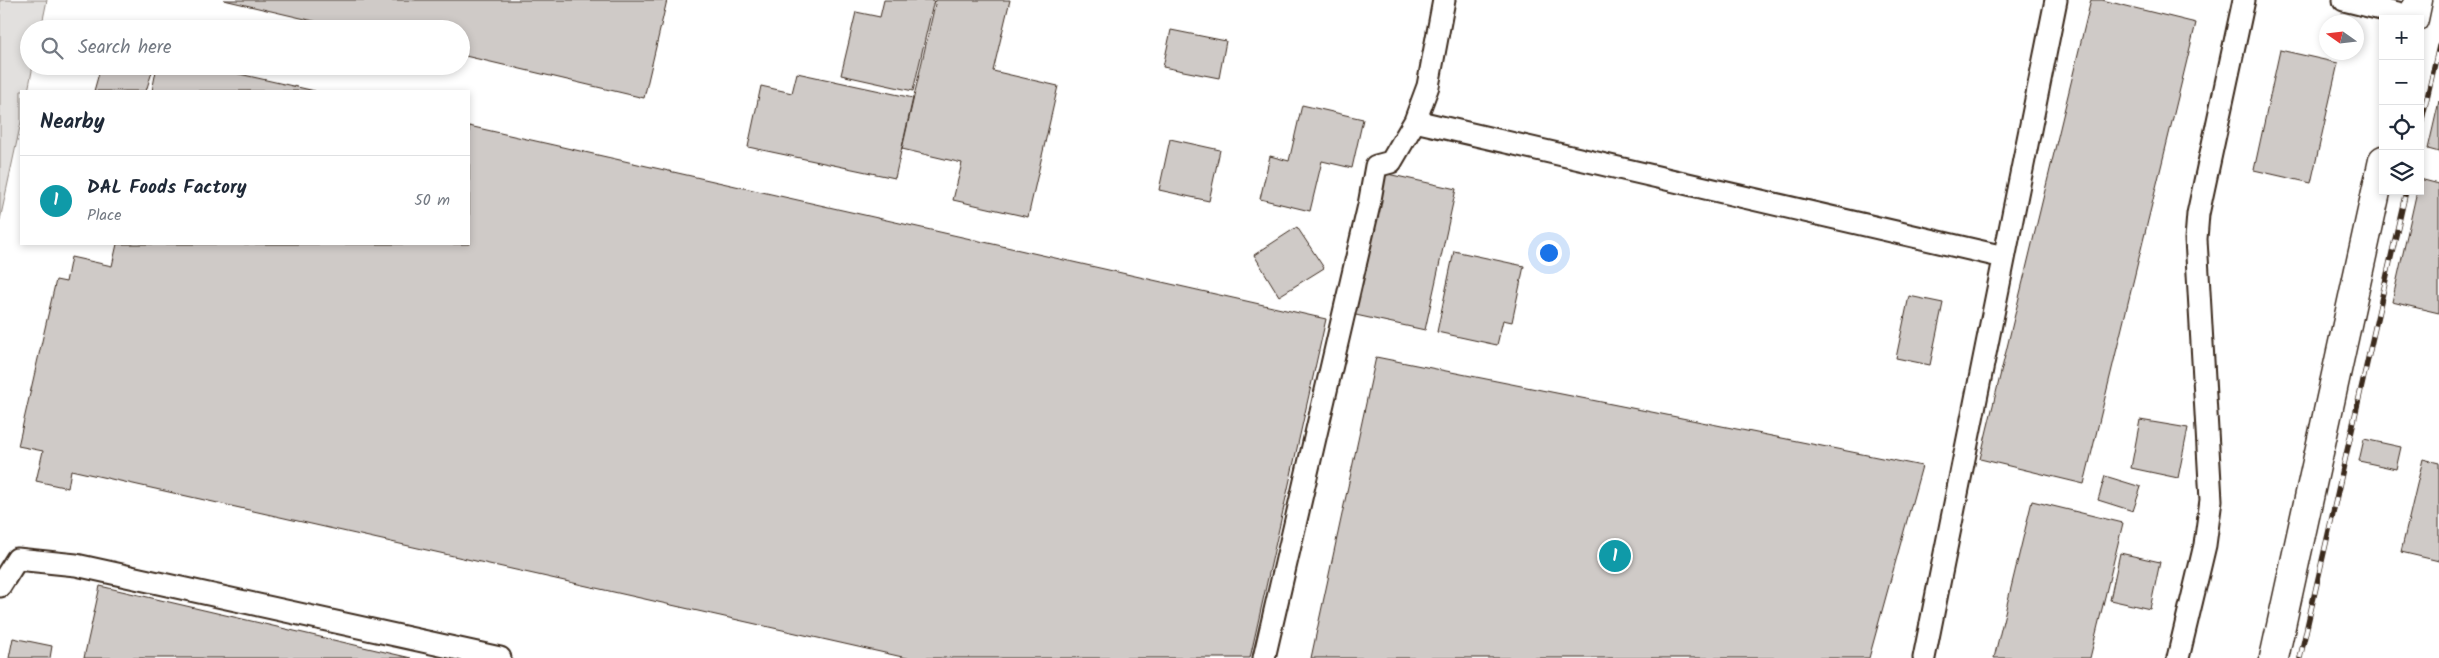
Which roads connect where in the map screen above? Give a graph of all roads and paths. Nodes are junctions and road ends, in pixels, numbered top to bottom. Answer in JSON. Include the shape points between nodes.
{"nodes":[{"id":1,"x":1444,"y":0,"type":"edge"},
{"id":2,"x":2056,"y":0,"type":"edge"},
{"id":3,"x":2244,"y":0,"type":"edge"},
{"id":4,"x":2344,"y":0,"type":"edge"},
{"id":5,"x":2415,"y":12,"type":"edge"},
{"id":6,"x":1415,"y":121,"type":"junction"},
{"id":7,"x":2379,"y":178,"type":"edge"},
{"id":8,"x":2004,"y":257,"type":"junction"},
{"id":9,"x":0,"y":586,"type":"edge"},
{"id":10,"x":500,"y":658,"type":"edge"},
{"id":11,"x":1264,"y":658,"type":"edge"},
{"id":12,"x":1924,"y":658,"type":"edge"},
{"id":13,"x":2178,"y":658,"type":"edge"},
{"id":14,"x":2274,"y":658,"type":"edge"}],
"edges":[{"from":1,"to":6,"type":"lane","via":[[1428,86]]},
{"from":2,"to":8,"type":"lane"},
{"from":3,"to":13,"type":"lane","via":[[2198,214],[2196,239],[2211,500],[2205,545]]},
{"from":4,"to":5,"type":"lane"},
{"from":6,"to":8,"type":"lane"},
{"from":6,"to":11,"type":"lane","via":[[1391,162],[1376,166]]},
{"from":7,"to":14,"type":"street"},
{"from":8,"to":12,"type":"lane"},
{"from":9,"to":10,"type":"lane","via":[[17,559],[76,565]]}]}
